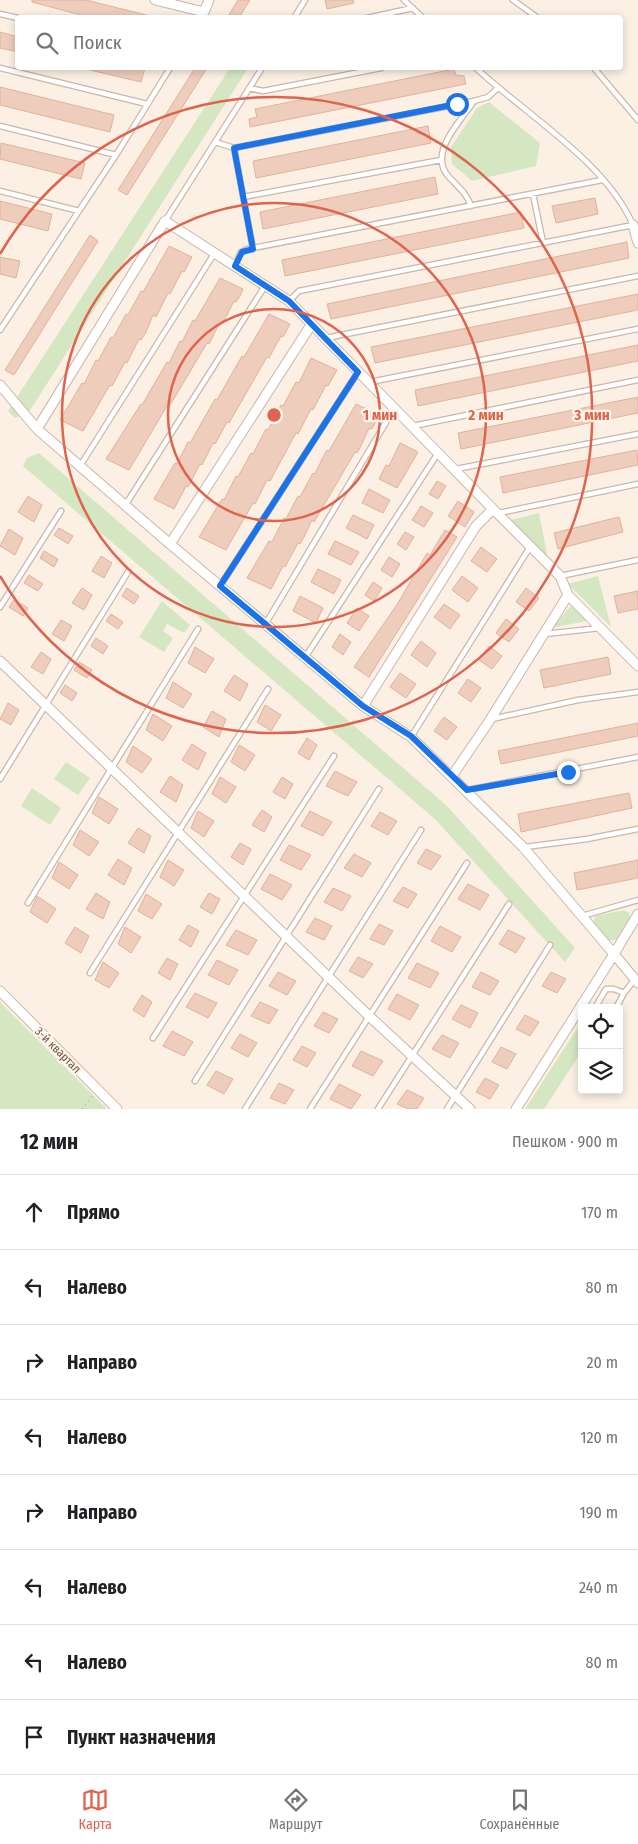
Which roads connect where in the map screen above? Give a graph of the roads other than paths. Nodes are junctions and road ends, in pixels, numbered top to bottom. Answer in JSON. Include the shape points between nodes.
{"nodes":[{"id":1,"x":155,"y":0,"type":"edge"},
{"id":2,"x":209,"y":0,"type":"edge"},
{"id":3,"x":305,"y":0,"type":"edge"},
{"id":4,"x":404,"y":0,"type":"edge"},
{"id":5,"x":513,"y":0,"type":"edge"},
{"id":6,"x":413,"y":8,"type":"junction"},
{"id":7,"x":0,"y":14,"type":"edge"},
{"id":8,"x":202,"y":15,"type":"edge"},
{"id":9,"x":296,"y":15,"type":"edge"},
{"id":10,"x":380,"y":15,"type":"edge"},
{"id":11,"x":420,"y":15,"type":"edge"},
{"id":12,"x":534,"y":15,"type":"edge"},
{"id":13,"x":15,"y":17,"type":"edge"},
{"id":14,"x":0,"y":68,"type":"edge"},
{"id":15,"x":169,"y":70,"type":"edge"},
{"id":16,"x":261,"y":70,"type":"edge"},
{"id":17,"x":371,"y":70,"type":"edge"},
{"id":18,"x":478,"y":70,"type":"edge"},
{"id":19,"x":596,"y":70,"type":"edge"},
{"id":20,"x":249,"y":88,"type":"junction"},
{"id":21,"x":498,"y":88,"type":"junction"},
{"id":22,"x":474,"y":101,"type":"junction"},
{"id":23,"x":147,"y":104,"type":"junction"},
{"id":24,"x":638,"y":120,"type":"edge"},
{"id":25,"x":0,"y":126,"type":"edge"},
{"id":26,"x":215,"y":142,"type":"junction"},
{"id":27,"x":234,"y":148,"type":"junction"},
{"id":28,"x":116,"y":155,"type":"junction"},
{"id":29,"x":441,"y":160,"type":"junction"},
{"id":30,"x":602,"y":180,"type":"junction"},
{"id":31,"x":0,"y":191,"type":"edge"},
{"id":32,"x":533,"y":194,"type":"junction"},
{"id":33,"x":243,"y":197,"type":"junction"},
{"id":34,"x":470,"y":206,"type":"junction"},
{"id":35,"x":79,"y":211,"type":"junction"},
{"id":36,"x":165,"y":221,"type":"junction"},
{"id":37,"x":633,"y":225,"type":"junction"},
{"id":38,"x":543,"y":243,"type":"junction"},
{"id":39,"x":638,"y":243,"type":"edge"},
{"id":40,"x":253,"y":249,"type":"junction"},
{"id":41,"x":214,"y":253,"type":"junction"},
{"id":42,"x":235,"y":266,"type":"junction"},
{"id":43,"x":638,"y":276,"type":"edge"},
{"id":44,"x":265,"y":286,"type":"junction"},
{"id":45,"x":289,"y":301,"type":"junction"},
{"id":46,"x":311,"y":325,"type":"junction"},
{"id":47,"x":638,"y":329,"type":"edge"},
{"id":48,"x":0,"y":330,"type":"edge"},
{"id":49,"x":325,"y":338,"type":"junction"},
{"id":50,"x":358,"y":372,"type":"junction"},
{"id":51,"x":638,"y":380,"type":"edge"},
{"id":52,"x":368,"y":383,"type":"junction"},
{"id":53,"x":0,"y":385,"type":"edge"},
{"id":54,"x":394,"y":409,"type":"junction"},
{"id":55,"x":411,"y":426,"type":"junction"},
{"id":56,"x":37,"y":429,"type":"junction"},
{"id":57,"x":638,"y":434,"type":"edge"},
{"id":58,"x":438,"y":453,"type":"junction"},
{"id":59,"x":80,"y":466,"type":"junction"},
{"id":60,"x":454,"y":470,"type":"junction"},
{"id":61,"x":638,"y":484,"type":"edge"},
{"id":62,"x":126,"y":504,"type":"junction"},
{"id":63,"x":61,"y":511,"type":"dead end"},
{"id":64,"x":495,"y":511,"type":"junction"},
{"id":65,"x":170,"y":544,"type":"junction"},
{"id":66,"x":530,"y":547,"type":"junction"},
{"id":67,"x":638,"y":560,"type":"edge"},
{"id":68,"x":128,"y":572,"type":"dead end"},
{"id":69,"x":560,"y":576,"type":"junction"},
{"id":70,"x":220,"y":586,"type":"junction"},
{"id":71,"x":568,"y":595,"type":"junction"},
{"id":72,"x":0,"y":607,"type":"edge"},
{"id":73,"x":266,"y":623,"type":"junction"},
{"id":74,"x":601,"y":628,"type":"junction"},
{"id":75,"x":198,"y":629,"type":"dead end"},
{"id":76,"x":545,"y":634,"type":"junction"},
{"id":77,"x":306,"y":656,"type":"junction"},
{"id":78,"x":0,"y":660,"type":"edge"},
{"id":79,"x":638,"y":666,"type":"edge"},
{"id":80,"x":268,"y":689,"type":"dead end"},
{"id":81,"x":638,"y":692,"type":"edge"},
{"id":82,"x":46,"y":705,"type":"junction"},
{"id":83,"x":363,"y":706,"type":"junction"},
{"id":84,"x":490,"y":720,"type":"junction"},
{"id":85,"x":411,"y":736,"type":"junction"},
{"id":86,"x":334,"y":756,"type":"dead end"},
{"id":87,"x":638,"y":757,"type":"edge"},
{"id":88,"x":112,"y":769,"type":"junction"},
{"id":89,"x":452,"y":776,"type":"junction"},
{"id":90,"x":0,"y":779,"type":"edge"},
{"id":91,"x":379,"y":789,"type":"dead end"},
{"id":92,"x":467,"y":790,"type":"junction"},
{"id":93,"x":638,"y":829,"type":"edge"},
{"id":94,"x":421,"y":830,"type":"dead end"},
{"id":95,"x":179,"y":831,"type":"junction"},
{"id":96,"x":523,"y":847,"type":"junction"},
{"id":97,"x":467,"y":863,"type":"dead end"},
{"id":98,"x":245,"y":895,"type":"junction"},
{"id":99,"x":638,"y":900,"type":"edge"},
{"id":100,"x":28,"y":903,"type":"dead end"},
{"id":101,"x":509,"y":904,"type":"dead end"},
{"id":102,"x":638,"y":914,"type":"edge"},
{"id":103,"x":581,"y":917,"type":"junction"},
{"id":104,"x":286,"y":936,"type":"junction"},
{"id":105,"x":550,"y":945,"type":"dead end"},
{"id":106,"x":614,"y":954,"type":"junction"},
{"id":107,"x":90,"y":973,"type":"dead end"},
{"id":108,"x":329,"y":977,"type":"junction"},
{"id":109,"x":636,"y":981,"type":"edge"},
{"id":110,"x":0,"y":991,"type":"edge"},
{"id":111,"x":624,"y":993,"type":"junction"},
{"id":112,"x":597,"y":1004,"type":"edge"},
{"id":113,"x":618,"y":1004,"type":"edge"},
{"id":114,"x":370,"y":1016,"type":"junction"},
{"id":115,"x":153,"y":1038,"type":"dead end"},
{"id":116,"x":412,"y":1056,"type":"junction"},
{"id":117,"x":195,"y":1081,"type":"dead end"},
{"id":118,"x":455,"y":1096,"type":"junction"},
{"id":119,"x":116,"y":1109,"type":"edge"},
{"id":120,"x":245,"y":1109,"type":"edge"},
{"id":121,"x":310,"y":1109,"type":"edge"},
{"id":122,"x":378,"y":1109,"type":"edge"},
{"id":123,"x":447,"y":1109,"type":"edge"},
{"id":124,"x":470,"y":1109,"type":"edge"},
{"id":125,"x":516,"y":1109,"type":"edge"}],
"edges":[{"from":1,"to":8,"type":"street"},
{"from":2,"to":8,"type":"street"},
{"from":3,"to":9,"type":"lane"},
{"from":4,"to":6,"type":"lane"},
{"from":5,"to":12,"type":"lane"},
{"from":6,"to":10,"type":"lane"},
{"from":6,"to":11,"type":"lane"},
{"from":7,"to":13,"type":"lane"},
{"from":14,"to":23,"type":"lane"},
{"from":15,"to":23,"type":"lane"},
{"from":16,"to":20,"type":"lane"},
{"from":17,"to":20,"type":"lane","via":[[263,91]]},
{"from":18,"to":21,"type":"lane"},
{"from":19,"to":24,"type":"lane"},
{"from":20,"to":26,"type":"lane"},
{"from":21,"to":22,"type":"lane","via":[[488,97]]},
{"from":21,"to":30,"type":"lane","via":[[560,137]]},
{"from":22,"to":27,"type":"lane"},
{"from":22,"to":29,"type":"lane","via":[[444,146]]},
{"from":23,"to":28,"type":"lane"},
{"from":25,"to":28,"type":"lane"},
{"from":26,"to":27,"type":"lane"},
{"from":26,"to":36,"type":"lane"},
{"from":27,"to":33,"type":"lane"},
{"from":28,"to":35,"type":"lane"},
{"from":29,"to":33,"type":"lane"},
{"from":29,"to":34,"type":"lane","via":[[443,168],[466,195]]},
{"from":30,"to":32,"type":"lane"},
{"from":30,"to":37,"type":"lane","via":[[619,199]]},
{"from":31,"to":35,"type":"lane"},
{"from":32,"to":34,"type":"lane"},
{"from":32,"to":38,"type":"lane"},
{"from":33,"to":40,"type":"lane"},
{"from":34,"to":40,"type":"lane"},
{"from":35,"to":48,"type":"lane"},
{"from":36,"to":41,"type":"street"},
{"from":36,"to":56,"type":"street"},
{"from":37,"to":38,"type":"lane"},
{"from":37,"to":39,"type":"street"},
{"from":38,"to":45,"type":"lane","via":[[299,291]]},
{"from":40,"to":42,"type":"lane","via":[[242,252]]},
{"from":41,"to":42,"type":"street"},
{"from":41,"to":59,"type":"lane"},
{"from":42,"to":44,"type":"street"},
{"from":43,"to":49,"type":"lane"},
{"from":44,"to":45,"type":"street"},
{"from":44,"to":62,"type":"lane"},
{"from":45,"to":46,"type":"street"},
{"from":46,"to":49,"type":"street"},
{"from":46,"to":65,"type":"street"},
{"from":47,"to":52,"type":"lane"},
{"from":49,"to":50,"type":"street"},
{"from":50,"to":52,"type":"street"},
{"from":50,"to":70,"type":"lane"},
{"from":51,"to":55,"type":"lane"},
{"from":52,"to":54,"type":"street"},
{"from":53,"to":56,"type":"street"},
{"from":54,"to":55,"type":"street"},
{"from":54,"to":73,"type":"lane"},
{"from":55,"to":58,"type":"street"},
{"from":56,"to":59,"type":"street"},
{"from":57,"to":60,"type":"lane"},
{"from":58,"to":60,"type":"street"},
{"from":58,"to":77,"type":"lane"},
{"from":59,"to":62,"type":"street"},
{"from":60,"to":64,"type":"street"},
{"from":61,"to":64,"type":"lane"},
{"from":62,"to":65,"type":"street"},
{"from":63,"to":72,"type":"lane"},
{"from":64,"to":66,"type":"street"},
{"from":64,"to":83,"type":"street","via":[[476,526]]},
{"from":65,"to":70,"type":"street"},
{"from":66,"to":69,"type":"street"},
{"from":66,"to":85,"type":"lane"},
{"from":67,"to":69,"type":"lane"},
{"from":68,"to":82,"type":"lane"},
{"from":69,"to":71,"type":"street"},
{"from":70,"to":73,"type":"street"},
{"from":71,"to":74,"type":"street"},
{"from":71,"to":76,"type":"street"},
{"from":73,"to":77,"type":"street"},
{"from":74,"to":76,"type":"lane"},
{"from":74,"to":79,"type":"street"},
{"from":75,"to":88,"type":"lane"},
{"from":76,"to":84,"type":"street"},
{"from":77,"to":83,"type":"street"},
{"from":78,"to":82,"type":"street"},
{"from":80,"to":95,"type":"lane"},
{"from":81,"to":84,"type":"lane","via":[[578,700]]},
{"from":82,"to":88,"type":"street"},
{"from":82,"to":90,"type":"lane"},
{"from":83,"to":85,"type":"street"},
{"from":84,"to":89,"type":"street"},
{"from":85,"to":89,"type":"street"},
{"from":86,"to":98,"type":"lane"},
{"from":87,"to":92,"type":"lane"},
{"from":88,"to":95,"type":"street"},
{"from":88,"to":100,"type":"lane"},
{"from":89,"to":92,"type":"street"},
{"from":91,"to":104,"type":"lane"},
{"from":92,"to":96,"type":"street"},
{"from":93,"to":96,"type":"lane"},
{"from":94,"to":108,"type":"lane"},
{"from":95,"to":98,"type":"street"},
{"from":95,"to":107,"type":"lane"},
{"from":96,"to":103,"type":"street"},
{"from":97,"to":114,"type":"lane"},
{"from":98,"to":104,"type":"street"},
{"from":98,"to":115,"type":"lane"},
{"from":99,"to":103,"type":"lane"},
{"from":101,"to":116,"type":"lane"},
{"from":102,"to":106,"type":"street"},
{"from":103,"to":106,"type":"street"},
{"from":104,"to":108,"type":"street"},
{"from":104,"to":117,"type":"lane"},
{"from":105,"to":118,"type":"lane"},
{"from":106,"to":109,"type":"street"},
{"from":106,"to":125,"type":"street"},
{"from":108,"to":114,"type":"street"},
{"from":108,"to":120,"type":"lane"},
{"from":109,"to":111,"type":"lane"},
{"from":110,"to":119,"type":"street","name":"3-й квартал"},
{"from":111,"to":112,"type":"lane","via":[[606,989]]},
{"from":111,"to":113,"type":"lane"},
{"from":114,"to":116,"type":"street"},
{"from":114,"to":121,"type":"lane"},
{"from":116,"to":118,"type":"street"},
{"from":116,"to":122,"type":"lane"},
{"from":118,"to":123,"type":"lane"},
{"from":118,"to":124,"type":"street"}]}
